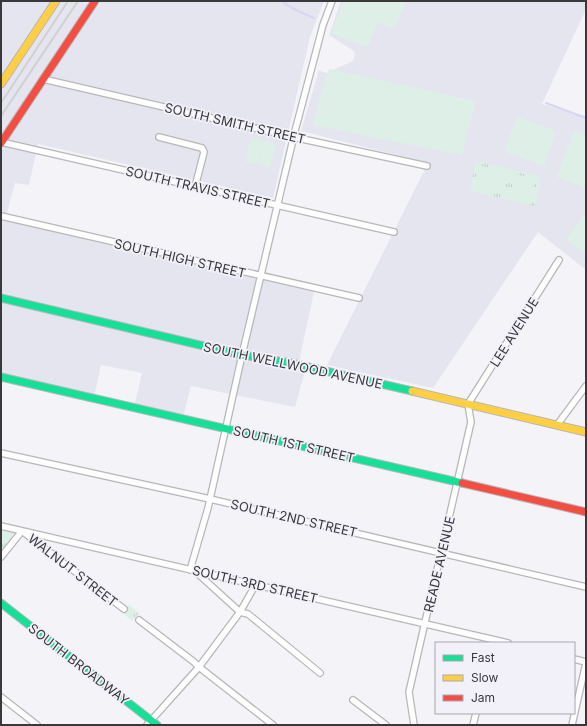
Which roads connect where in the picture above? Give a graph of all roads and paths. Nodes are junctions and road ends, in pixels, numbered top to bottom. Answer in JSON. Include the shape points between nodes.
{"nodes":[{"id":1,"x":56,"y":1,"type":"edge"},
{"id":2,"x":95,"y":1,"type":"edge"},
{"id":3,"x":332,"y":1,"type":"edge"},
{"id":4,"x":43,"y":79,"type":"junction"},
{"id":5,"x":1,"y":84,"type":"edge"},
{"id":6,"x":160,"y":137,"type":"dead end"},
{"id":7,"x":294,"y":137,"type":"junction"},
{"id":8,"x":1,"y":142,"type":"edge"},
{"id":9,"x":426,"y":166,"type":"dead end"},
{"id":10,"x":195,"y":187,"type":"junction"},
{"id":11,"x":277,"y":205,"type":"junction"},
{"id":12,"x":1,"y":216,"type":"edge"},
{"id":13,"x":394,"y":232,"type":"dead end"},
{"id":14,"x":559,"y":260,"type":"dead end"},
{"id":15,"x":260,"y":276,"type":"junction"},
{"id":16,"x":1,"y":298,"type":"edge"},
{"id":17,"x":359,"y":298,"type":"dead end"},
{"id":18,"x":242,"y":355,"type":"junction"},
{"id":19,"x":1,"y":377,"type":"edge"},
{"id":20,"x":586,"y":386,"type":"edge"},
{"id":21,"x":468,"y":404,"type":"junction"},
{"id":22,"x":557,"y":425,"type":"junction"},
{"id":23,"x":226,"y":429,"type":"junction"},
{"id":24,"x":586,"y":432,"type":"edge"},
{"id":25,"x":1,"y":453,"type":"edge"},
{"id":26,"x":458,"y":482,"type":"junction"},
{"id":27,"x":210,"y":499,"type":"junction"},
{"id":28,"x":586,"y":512,"type":"edge"},
{"id":29,"x":1,"y":526,"type":"edge"},
{"id":30,"x":22,"y":531,"type":"junction"},
{"id":31,"x":442,"y":553,"type":"junction"},
{"id":32,"x":1,"y":557,"type":"edge"},
{"id":33,"x":193,"y":571,"type":"junction"},
{"id":34,"x":256,"y":584,"type":"junction"},
{"id":35,"x":586,"y":587,"type":"edge"},
{"id":36,"x":1,"y":603,"type":"edge"},
{"id":37,"x":124,"y":609,"type":"dead end"},
{"id":38,"x":240,"y":612,"type":"junction"},
{"id":39,"x":139,"y":620,"type":"dead end"},
{"id":40,"x":425,"y":624,"type":"junction"},
{"id":41,"x":492,"y":641,"type":"edge"},
{"id":42,"x":575,"y":659,"type":"edge"},
{"id":43,"x":586,"y":662,"type":"edge"},
{"id":44,"x":198,"y":667,"type":"junction"},
{"id":45,"x":320,"y":673,"type":"dead end"},
{"id":46,"x":1,"y":697,"type":"edge"},
{"id":47,"x":353,"y":700,"type":"dead end"},
{"id":48,"x":575,"y":712,"type":"edge"},
{"id":49,"x":476,"y":714,"type":"edge"},
{"id":50,"x":574,"y":714,"type":"edge"},
{"id":51,"x":151,"y":723,"type":"edge"},
{"id":52,"x":37,"y":725,"type":"edge"},
{"id":53,"x":273,"y":725,"type":"edge"},
{"id":54,"x":386,"y":725,"type":"edge"},
{"id":55,"x":414,"y":725,"type":"edge"},
{"id":56,"x":473,"y":725,"type":"edge"},
{"id":57,"x":572,"y":725,"type":"edge"}],
"edges":[{"from":1,"to":5,"type":"street"},
{"from":2,"to":4,"type":"street"},
{"from":3,"to":7,"type":"street","via":[[323,25]]},
{"from":4,"to":7,"type":"street","name":"SOUTH SMITH STREET"},
{"from":4,"to":8,"type":"street"},
{"from":6,"to":10,"type":"street","via":[[200,147],[203,150]]},
{"from":7,"to":9,"type":"street","name":"SOUTH SMITH STREET"},
{"from":7,"to":11,"type":"street"},
{"from":8,"to":10,"type":"street","name":"SOUTH TRAVIS STREET"},
{"from":10,"to":11,"type":"street","name":"SOUTH TRAVIS STREET"},
{"from":11,"to":13,"type":"street","name":"SOUTH TRAVIS STREET"},
{"from":11,"to":15,"type":"street"},
{"from":12,"to":15,"type":"street","name":"SOUTH HIGH STREET"},
{"from":14,"to":21,"type":"street","name":"LEE AVENUE"},
{"from":15,"to":17,"type":"street","name":"SOUTH HIGH STREET"},
{"from":15,"to":18,"type":"street"},
{"from":16,"to":18,"type":"street","name":"SOUTH WELLWOOD AVENUE"},
{"from":18,"to":21,"type":"street","name":"SOUTH WELLWOOD AVENUE","via":[[291,362]]},
{"from":18,"to":23,"type":"street"},
{"from":19,"to":23,"type":"street","name":"SOUTH 1ST STREET"},
{"from":20,"to":22,"type":"street"},
{"from":21,"to":22,"type":"street","name":"SOUTH WELLWOOD AVENUE"},
{"from":21,"to":26,"type":"street","name":"READE AVENUE","via":[[471,422]]},
{"from":22,"to":24,"type":"street","name":"SOUTH WELLWOOD AVENUE"},
{"from":23,"to":26,"type":"street","name":"SOUTH 1ST STREET"},
{"from":23,"to":27,"type":"street"},
{"from":25,"to":27,"type":"street","name":"SOUTH 2ND STREET"},
{"from":26,"to":28,"type":"street","name":"SOUTH 1ST STREET"},
{"from":26,"to":31,"type":"street","name":"READE AVENUE"},
{"from":27,"to":31,"type":"street","name":"SOUTH 2ND STREET"},
{"from":27,"to":33,"type":"street"},
{"from":29,"to":30,"type":"street","name":"SOUTH 3RD STREET"},
{"from":30,"to":32,"type":"street"},
{"from":30,"to":33,"type":"street","name":"SOUTH 3RD STREET"},
{"from":30,"to":37,"type":"street","name":"WALNUT STREET"},
{"from":31,"to":35,"type":"street","name":"SOUTH 2ND STREET"},
{"from":31,"to":40,"type":"street","name":"READE AVENUE"},
{"from":33,"to":34,"type":"street","name":"SOUTH 3RD STREET"},
{"from":33,"to":38,"type":"street"},
{"from":34,"to":38,"type":"street"},
{"from":34,"to":40,"type":"street","name":"SOUTH 3RD STREET"},
{"from":36,"to":51,"type":"street","name":"SOUTH BROADWAY"},
{"from":38,"to":44,"type":"street"},
{"from":38,"to":45,"type":"street","via":[[248,614]]},
{"from":39,"to":44,"type":"street"},
{"from":40,"to":41,"type":"street","name":"SOUTH 3RD STREET"},
{"from":40,"to":55,"type":"street","name":"READE AVENUE","via":[[409,692]]},
{"from":42,"to":43,"type":"street"},
{"from":43,"to":48,"type":"street"},
{"from":44,"to":51,"type":"street"},
{"from":44,"to":53,"type":"street"},
{"from":46,"to":52,"type":"street"},
{"from":47,"to":54,"type":"street"},
{"from":49,"to":56,"type":"street"},
{"from":50,"to":57,"type":"street"}]}
